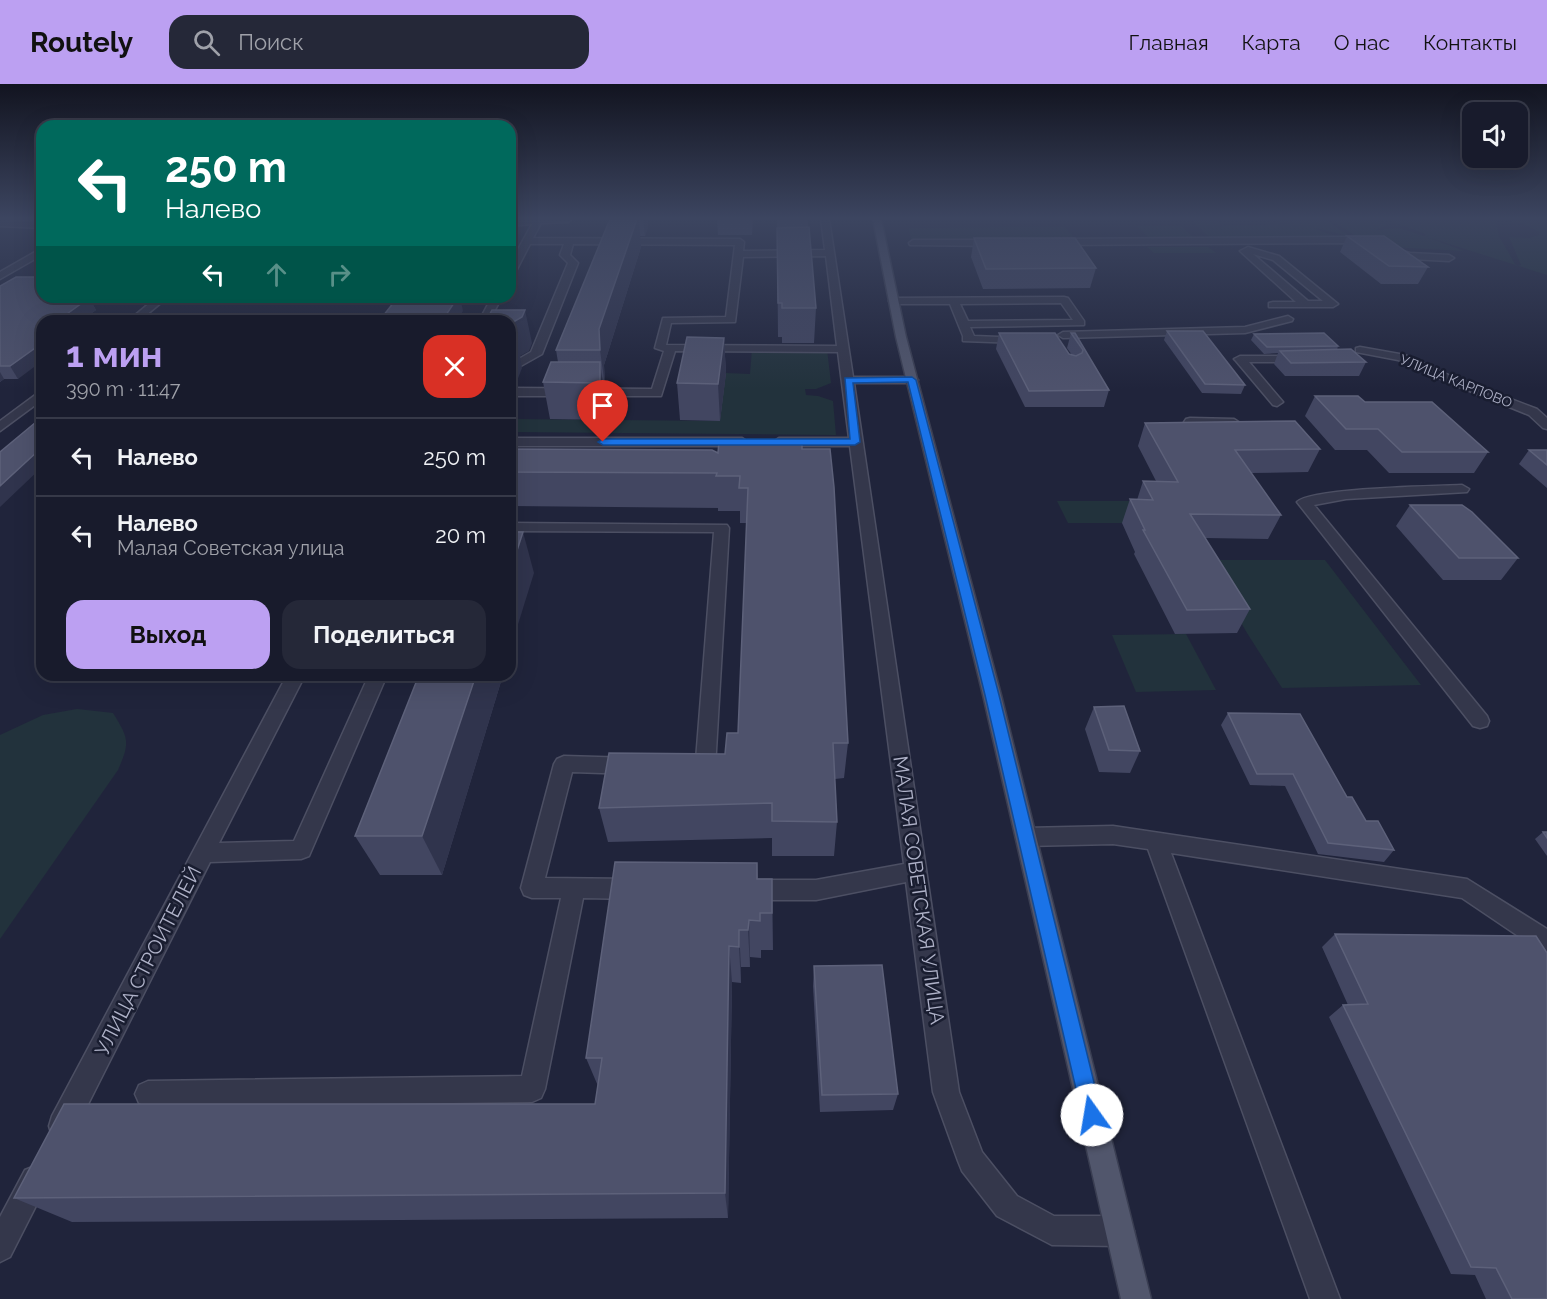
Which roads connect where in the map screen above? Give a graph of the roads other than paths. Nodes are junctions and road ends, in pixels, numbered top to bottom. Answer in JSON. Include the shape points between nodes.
{"nodes":[{"id":1,"x":568,"y":276,"type":"edge"},
{"id":2,"x":736,"y":276,"type":"edge"},
{"id":3,"x":833,"y":276,"type":"edge"},
{"id":4,"x":889,"y":276,"type":"edge"},
{"id":5,"x":1273,"y":276,"type":"edge"},
{"id":6,"x":1298,"y":276,"type":"edge"},
{"id":7,"x":894,"y":301,"type":"junction"},
{"id":8,"x":954,"y":301,"type":"junction"},
{"id":9,"x":156,"y":303,"type":"edge"},
{"id":10,"x":1306,"y":304,"type":"junction"},
{"id":11,"x":1273,"y":305,"type":"dead end"},
{"id":12,"x":140,"y":315,"type":"edge"},
{"id":13,"x":1288,"y":319,"type":"dead end"},
{"id":14,"x":964,"y":324,"type":"junction"},
{"id":15,"x":969,"y":337,"type":"junction"},
{"id":16,"x":1032,"y":340,"type":"edge"},
{"id":17,"x":671,"y":348,"type":"junction"},
{"id":18,"x":843,"y":349,"type":"junction"},
{"id":19,"x":1360,"y":350,"type":"dead end"},
{"id":20,"x":1318,"y":358,"type":"edge"},
{"id":21,"x":516,"y":366,"type":"edge"},
{"id":22,"x":848,"y":380,"type":"junction"},
{"id":23,"x":912,"y":380,"type":"junction"},
{"id":24,"x":516,"y":392,"type":"edge"},
{"id":25,"x":36,"y":399,"type":"edge"},
{"id":26,"x":1277,"y":402,"type":"dead end"},
{"id":27,"x":1190,"y":422,"type":"edge"},
{"id":28,"x":1244,"y":423,"type":"edge"},
{"id":29,"x":1547,"y":425,"type":"edge"},
{"id":30,"x":0,"y":428,"type":"edge"},
{"id":31,"x":516,"y":442,"type":"edge"},
{"id":32,"x":855,"y":442,"type":"junction"},
{"id":33,"x":1462,"y":489,"type":"dead end"},
{"id":34,"x":516,"y":527,"type":"edge"},
{"id":35,"x":293,"y":681,"type":"edge"},
{"id":36,"x":375,"y":681,"type":"edge"},
{"id":37,"x":1480,"y":721,"type":"dead end"},
{"id":38,"x":646,"y":766,"type":"edge"},
{"id":39,"x":682,"y":767,"type":"edge"},
{"id":40,"x":1026,"y":837,"type":"junction"},
{"id":41,"x":1156,"y":841,"type":"junction"},
{"id":42,"x":204,"y":853,"type":"junction"},
{"id":43,"x":916,"y":871,"type":"junction"},
{"id":44,"x":574,"y":889,"type":"junction"},
{"id":45,"x":655,"y":889,"type":"edge"},
{"id":46,"x":735,"y":890,"type":"edge"},
{"id":47,"x":1547,"y":942,"type":"edge"},
{"id":48,"x":148,"y":1094,"type":"dead end"},
{"id":49,"x":1119,"y":1231,"type":"junction"},
{"id":50,"x":0,"y":1247,"type":"edge"},
{"id":51,"x":1136,"y":1299,"type":"edge"},
{"id":52,"x":1325,"y":1299,"type":"edge"}],
"edges":[{"from":1,"to":21,"type":"street","via":[[536,354]]},
{"from":2,"to":17,"type":"street","via":[[731,320],[667,320],[660,348]]},
{"from":3,"to":18,"type":"street","name":"МАЛАЯ СОВЕТСКАЯ УЛИЦА"},
{"from":4,"to":7,"type":"main road"},
{"from":5,"to":10,"type":"street"},
{"from":6,"to":10,"type":"street","via":[[1333,304]]},
{"from":7,"to":8,"type":"street"},
{"from":7,"to":23,"type":"main road"},
{"from":8,"to":14,"type":"street"},
{"from":8,"to":14,"type":"street","via":[[1064,300],[1080,323]]},
{"from":9,"to":12,"type":"street"},
{"from":10,"to":11,"type":"street"},
{"from":13,"to":15,"type":"street","via":[[1245,330]]},
{"from":14,"to":15,"type":"street"},
{"from":15,"to":16,"type":"street"},
{"from":17,"to":18,"type":"street"},
{"from":17,"to":24,"type":"street","via":[[657,393]]},
{"from":18,"to":22,"type":"street","name":"МАЛАЯ СОВЕТСКАЯ УЛИЦА"},
{"from":19,"to":29,"type":"street","name":"УЛИЦА КАРПОВО","via":[[1401,357],[1533,412]]},
{"from":20,"to":26,"type":"street","via":[[1240,359]]},
{"from":22,"to":23,"type":"street"},
{"from":22,"to":32,"type":"street","name":"МАЛАЯ СОВЕТСКАЯ УЛИЦА"},
{"from":23,"to":40,"type":"main road"},
{"from":25,"to":30,"type":"street"},
{"from":27,"to":28,"type":"street"},
{"from":31,"to":32,"type":"street"},
{"from":32,"to":43,"type":"street","name":"МАЛАЯ СОВЕТСКАЯ УЛИЦА"},
{"from":33,"to":37,"type":"street","via":[[1347,495],[1304,502]]},
{"from":34,"to":39,"type":"street","via":[[722,528],[705,768]]},
{"from":35,"to":42,"type":"street","name":"УЛИЦА СТРОИТЕЛЕЙ"},
{"from":36,"to":42,"type":"street","via":[[301,850]]},
{"from":38,"to":44,"type":"street","via":[[564,764],[531,888]]},
{"from":40,"to":41,"type":"street","via":[[1113,835]]},
{"from":40,"to":49,"type":"main road"},
{"from":41,"to":47,"type":"street","via":[[1467,889]]},
{"from":41,"to":52,"type":"street"},
{"from":42,"to":50,"type":"street","name":"УЛИЦА СТРОИТЕЛЕЙ"},
{"from":43,"to":46,"type":"street","via":[[816,890]]},
{"from":43,"to":49,"type":"street","name":"МАЛАЯ СОВЕТСКАЯ УЛИЦА","via":[[946,1092],[972,1161],[1007,1206],[1052,1230]]},
{"from":44,"to":45,"type":"street"},
{"from":44,"to":48,"type":"street","via":[[532,1089]]},
{"from":49,"to":51,"type":"main road"}]}
